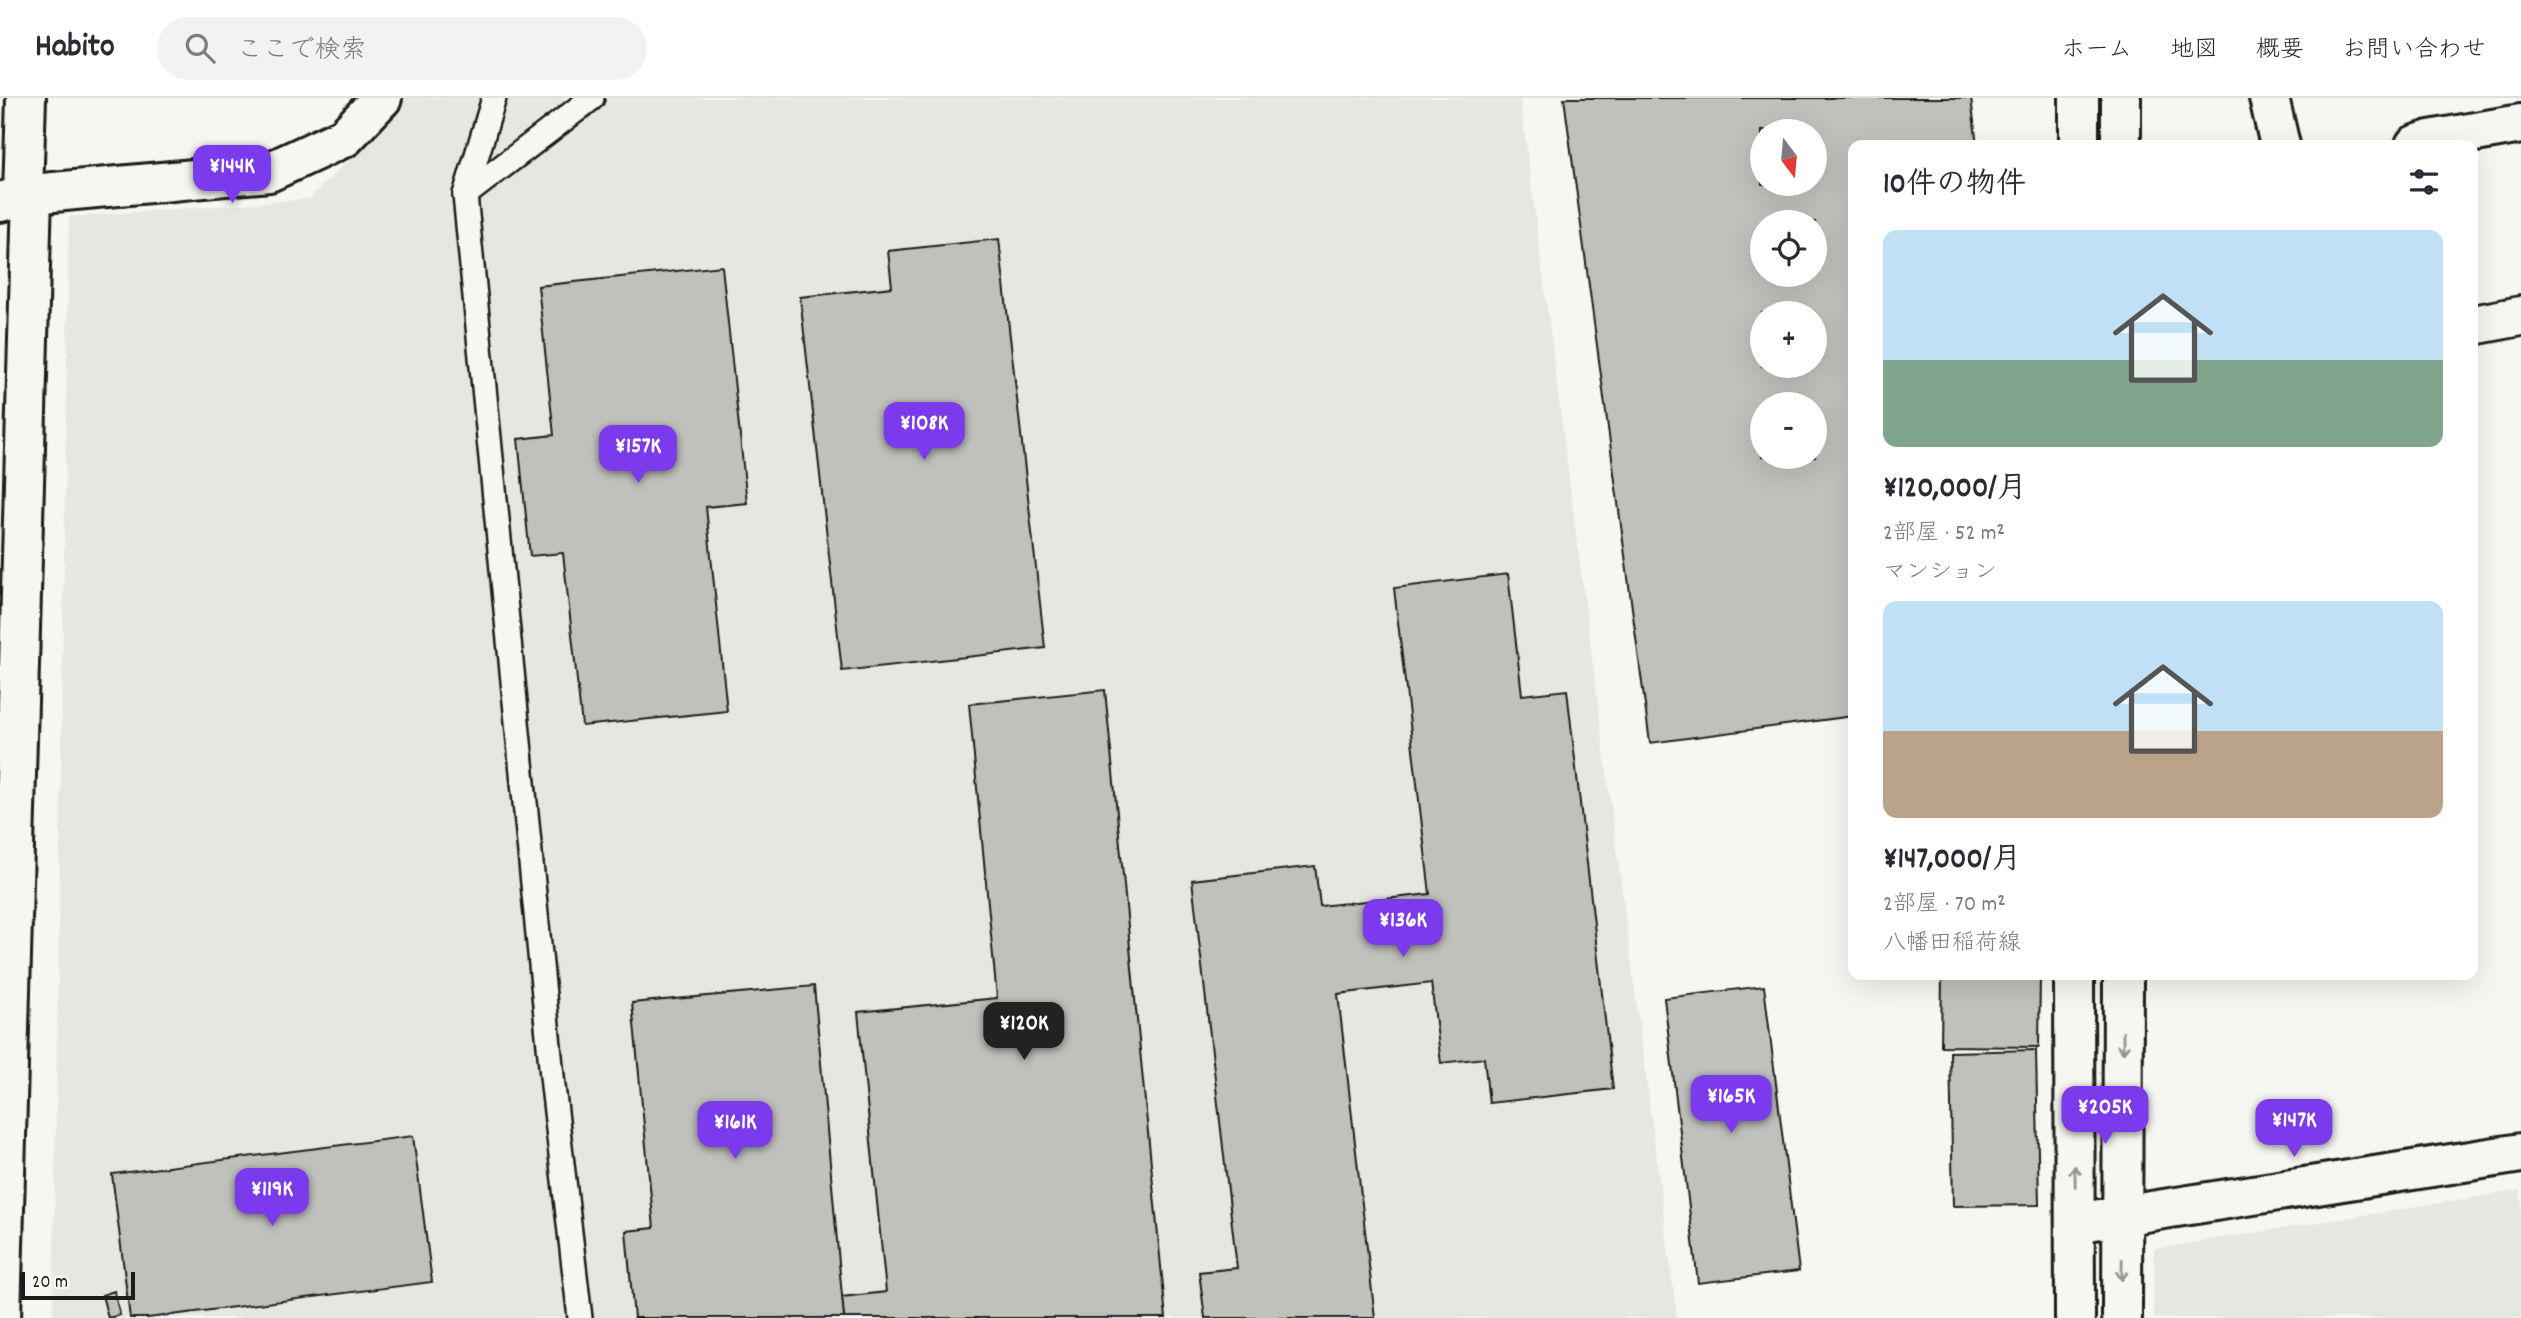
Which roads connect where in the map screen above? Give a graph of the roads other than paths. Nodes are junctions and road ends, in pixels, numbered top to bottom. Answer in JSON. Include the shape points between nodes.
{"nodes":[{"id":1,"x":26,"y":98,"type":"edge"},
{"id":2,"x":382,"y":98,"type":"edge"},
{"id":3,"x":494,"y":98,"type":"edge"},
{"id":4,"x":592,"y":98,"type":"edge"},
{"id":5,"x":2079,"y":98,"type":"edge"},
{"id":6,"x":2121,"y":98,"type":"edge"},
{"id":7,"x":2269,"y":98,"type":"edge"},
{"id":8,"x":2521,"y":124,"type":"edge"},
{"id":9,"x":2079,"y":140,"type":"edge"},
{"id":10,"x":2121,"y":140,"type":"edge"},
{"id":11,"x":2279,"y":140,"type":"edge"},
{"id":12,"x":2428,"y":140,"type":"edge"},
{"id":13,"x":465,"y":195,"type":"junction"},
{"id":14,"x":19,"y":197,"type":"edge"},
{"id":15,"x":2521,"y":316,"type":"edge"},
{"id":16,"x":2478,"y":324,"type":"edge"},
{"id":17,"x":2074,"y":980,"type":"edge"},
{"id":18,"x":2123,"y":980,"type":"edge"},
{"id":19,"x":2521,"y":1153,"type":"edge"},
{"id":20,"x":2123,"y":1216,"type":"junction"},
{"id":21,"x":2075,"y":1223,"type":"junction"},
{"id":22,"x":1,"y":1318,"type":"edge"},
{"id":23,"x":580,"y":1318,"type":"edge"},
{"id":24,"x":2075,"y":1318,"type":"edge"},
{"id":25,"x":2122,"y":1318,"type":"edge"}],
"edges":[{"from":1,"to":14,"type":"street"},
{"from":2,"to":14,"type":"street","via":[[345,137],[269,172]]},
{"from":3,"to":13,"type":"lane"},
{"from":4,"to":13,"type":"lane"},
{"from":5,"to":9,"type":"street"},
{"from":6,"to":10,"type":"street"},
{"from":7,"to":11,"type":"street"},
{"from":8,"to":12,"type":"street"},
{"from":13,"to":23,"type":"lane"},
{"from":14,"to":22,"type":"street"},
{"from":15,"to":16,"type":"street"},
{"from":21,"to":17,"type":"street","one_way":true},
{"from":18,"to":20,"type":"street","one_way":true},
{"from":19,"to":20,"type":"street"},
{"from":20,"to":21,"type":"street"},
{"from":20,"to":25,"type":"street","one_way":true},
{"from":21,"to":24,"type":"street"}]}
